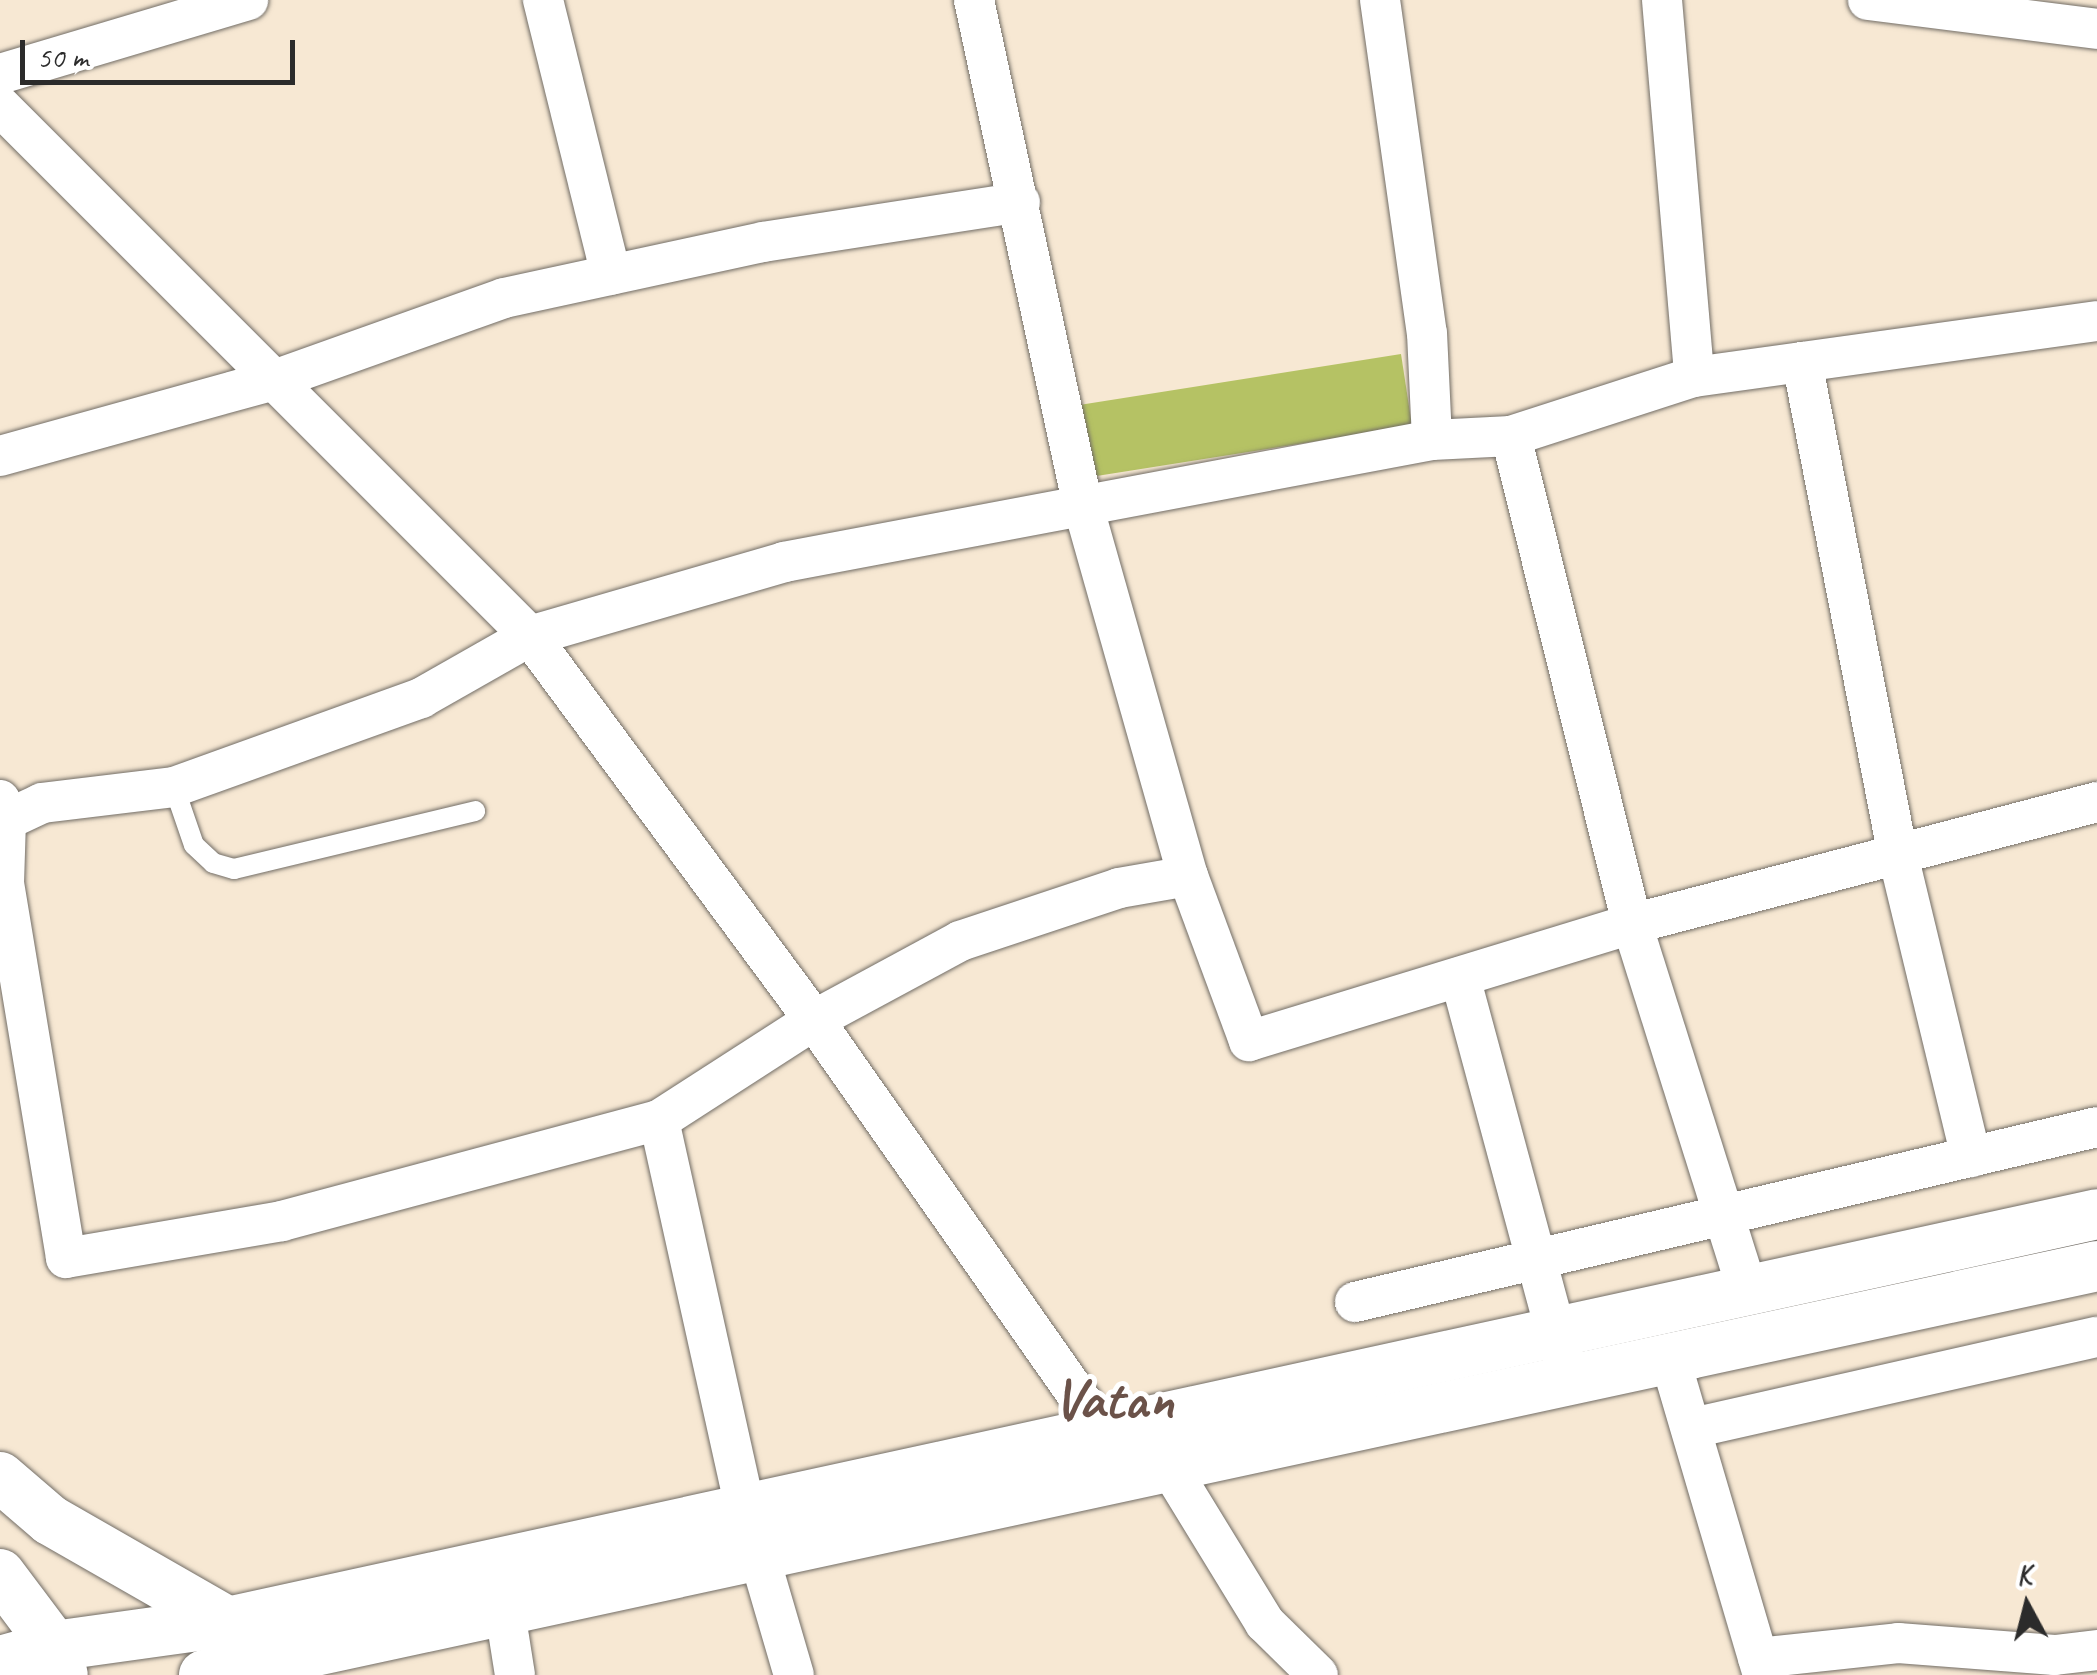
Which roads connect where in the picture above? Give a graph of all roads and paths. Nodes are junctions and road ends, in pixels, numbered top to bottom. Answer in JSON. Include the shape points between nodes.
{"nodes":[{"id":1,"x":248,"y":0,"type":"edge"},
{"id":2,"x":542,"y":0,"type":"edge"},
{"id":3,"x":974,"y":0,"type":"edge"},
{"id":4,"x":1380,"y":0,"type":"edge"},
{"id":5,"x":1662,"y":0,"type":"edge"},
{"id":6,"x":1868,"y":0,"type":"edge"},
{"id":7,"x":1938,"y":4,"type":"edge"},
{"id":8,"x":2097,"y":29,"type":"edge"},
{"id":9,"x":0,"y":74,"type":"edge"},
{"id":10,"x":0,"y":106,"type":"edge"},
{"id":11,"x":1020,"y":202,"type":"junction"},
{"id":12,"x":611,"y":275,"type":"junction"},
{"id":13,"x":2097,"y":320,"type":"edge"},
{"id":14,"x":1802,"y":362,"type":"junction"},
{"id":15,"x":1694,"y":377,"type":"junction"},
{"id":16,"x":274,"y":380,"type":"junction"},
{"id":17,"x":1511,"y":436,"type":"junction"},
{"id":18,"x":1432,"y":440,"type":"junction"},
{"id":19,"x":0,"y":456,"type":"edge"},
{"id":20,"x":1082,"y":502,"type":"junction"},
{"id":21,"x":530,"y":636,"type":"junction"},
{"id":22,"x":174,"y":786,"type":"junction"},
{"id":23,"x":2097,"y":802,"type":"edge"},
{"id":24,"x":3,"y":810,"type":"edge"},
{"id":25,"x":476,"y":810,"type":"dead end"},
{"id":26,"x":1898,"y":851,"type":"junction"},
{"id":27,"x":1188,"y":876,"type":"junction"},
{"id":28,"x":1632,"y":924,"type":"junction"},
{"id":29,"x":1460,"y":977,"type":"junction"},
{"id":30,"x":814,"y":1020,"type":"junction"},
{"id":31,"x":14,"y":1033,"type":"edge"},
{"id":32,"x":659,"y":1120,"type":"junction"},
{"id":33,"x":2097,"y":1128,"type":"edge"},
{"id":34,"x":1971,"y":1157,"type":"junction"},
{"id":35,"x":2097,"y":1214,"type":"edge"},
{"id":36,"x":1724,"y":1216,"type":"junction"},
{"id":37,"x":1537,"y":1260,"type":"junction"},
{"id":38,"x":2097,"y":1266,"type":"edge"},
{"id":39,"x":1748,"y":1294,"type":"junction"},
{"id":40,"x":1355,"y":1302,"type":"dead end"},
{"id":41,"x":2097,"y":1337,"type":"edge"},
{"id":42,"x":1563,"y":1358,"type":"junction"},
{"id":43,"x":1670,"y":1359,"type":"junction"},
{"id":44,"x":1692,"y":1428,"type":"junction"},
{"id":45,"x":1140,"y":1450,"type":"junction"},
{"id":46,"x":0,"y":1478,"type":"edge"},
{"id":47,"x":746,"y":1510,"type":"junction"},
{"id":48,"x":760,"y":1558,"type":"junction"},
{"id":49,"x":0,"y":1574,"type":"edge"},
{"id":50,"x":506,"y":1612,"type":"junction"},
{"id":51,"x":228,"y":1622,"type":"junction"},
{"id":52,"x":2097,"y":1650,"type":"edge"},
{"id":53,"x":0,"y":1661,"type":"edge"},
{"id":54,"x":58,"y":1661,"type":"edge"},
{"id":55,"x":1760,"y":1667,"type":"edge"},
{"id":56,"x":204,"y":1675,"type":"edge"},
{"id":57,"x":515,"y":1675,"type":"edge"},
{"id":58,"x":794,"y":1675,"type":"edge"},
{"id":59,"x":1318,"y":1675,"type":"edge"}],
"edges":[{"from":1,"to":9,"type":"street"},
{"from":2,"to":12,"type":"street"},
{"from":3,"to":11,"type":"street"},
{"from":4,"to":18,"type":"street","via":[[1427,333]]},
{"from":5,"to":15,"type":"street"},
{"from":6,"to":7,"type":"street"},
{"from":7,"to":8,"type":"street"},
{"from":10,"to":16,"type":"street"},
{"from":11,"to":12,"type":"street","via":[[763,242]]},
{"from":11,"to":20,"type":"street"},
{"from":12,"to":16,"type":"street","via":[[504,298]]},
{"from":13,"to":14,"type":"street"},
{"from":14,"to":15,"type":"street"},
{"from":14,"to":26,"type":"street"},
{"from":15,"to":17,"type":"street"},
{"from":16,"to":19,"type":"street"},
{"from":16,"to":21,"type":"street"},
{"from":17,"to":18,"type":"street"},
{"from":17,"to":28,"type":"street"},
{"from":18,"to":20,"type":"street"},
{"from":20,"to":21,"type":"street","via":[[784,562]]},
{"from":20,"to":27,"type":"street"},
{"from":21,"to":22,"type":"street","via":[[420,698]]},
{"from":21,"to":30,"type":"street"},
{"from":22,"to":24,"type":"street"},
{"from":22,"to":25,"type":"lane","via":[[194,845],[213,863],[234,868]]},
{"from":23,"to":26,"type":"street"},
{"from":24,"to":31,"type":"street"},
{"from":26,"to":28,"type":"street"},
{"from":26,"to":34,"type":"street"},
{"from":27,"to":29,"type":"street","via":[[1249,1041]]},
{"from":27,"to":30,"type":"street","via":[[1118,888],[960,942]]},
{"from":28,"to":29,"type":"street"},
{"from":28,"to":36,"type":"street"},
{"from":29,"to":37,"type":"street"},
{"from":30,"to":32,"type":"street"},
{"from":30,"to":45,"type":"street"},
{"from":31,"to":32,"type":"street","via":[[66,1258],[282,1221]]},
{"from":32,"to":47,"type":"street"},
{"from":33,"to":34,"type":"street"},
{"from":34,"to":36,"type":"street"},
{"from":35,"to":39,"type":"street"},
{"from":36,"to":37,"type":"street"},
{"from":36,"to":39,"type":"street"},
{"from":37,"to":40,"type":"street"},
{"from":37,"to":42,"type":"street"},
{"from":38,"to":43,"type":"street"},
{"from":39,"to":42,"type":"street"},
{"from":41,"to":44,"type":"street"},
{"from":42,"to":43,"type":"street"},
{"from":42,"to":45,"type":"street"},
{"from":43,"to":44,"type":"street"},
{"from":44,"to":55,"type":"street"},
{"from":45,"to":47,"type":"street"},
{"from":45,"to":48,"type":"street"},
{"from":45,"to":59,"type":"street","via":[[1265,1623]]},
{"from":46,"to":51,"type":"street","via":[[50,1520]]},
{"from":47,"to":48,"type":"street"},
{"from":47,"to":51,"type":"street"},
{"from":48,"to":50,"type":"street"},
{"from":48,"to":58,"type":"street"},
{"from":49,"to":54,"type":"street"},
{"from":50,"to":56,"type":"street"},
{"from":50,"to":57,"type":"street"},
{"from":51,"to":54,"type":"street"},
{"from":52,"to":55,"type":"street","via":[[2055,1655],[1898,1643]]},
{"from":53,"to":54,"type":"street"}]}
